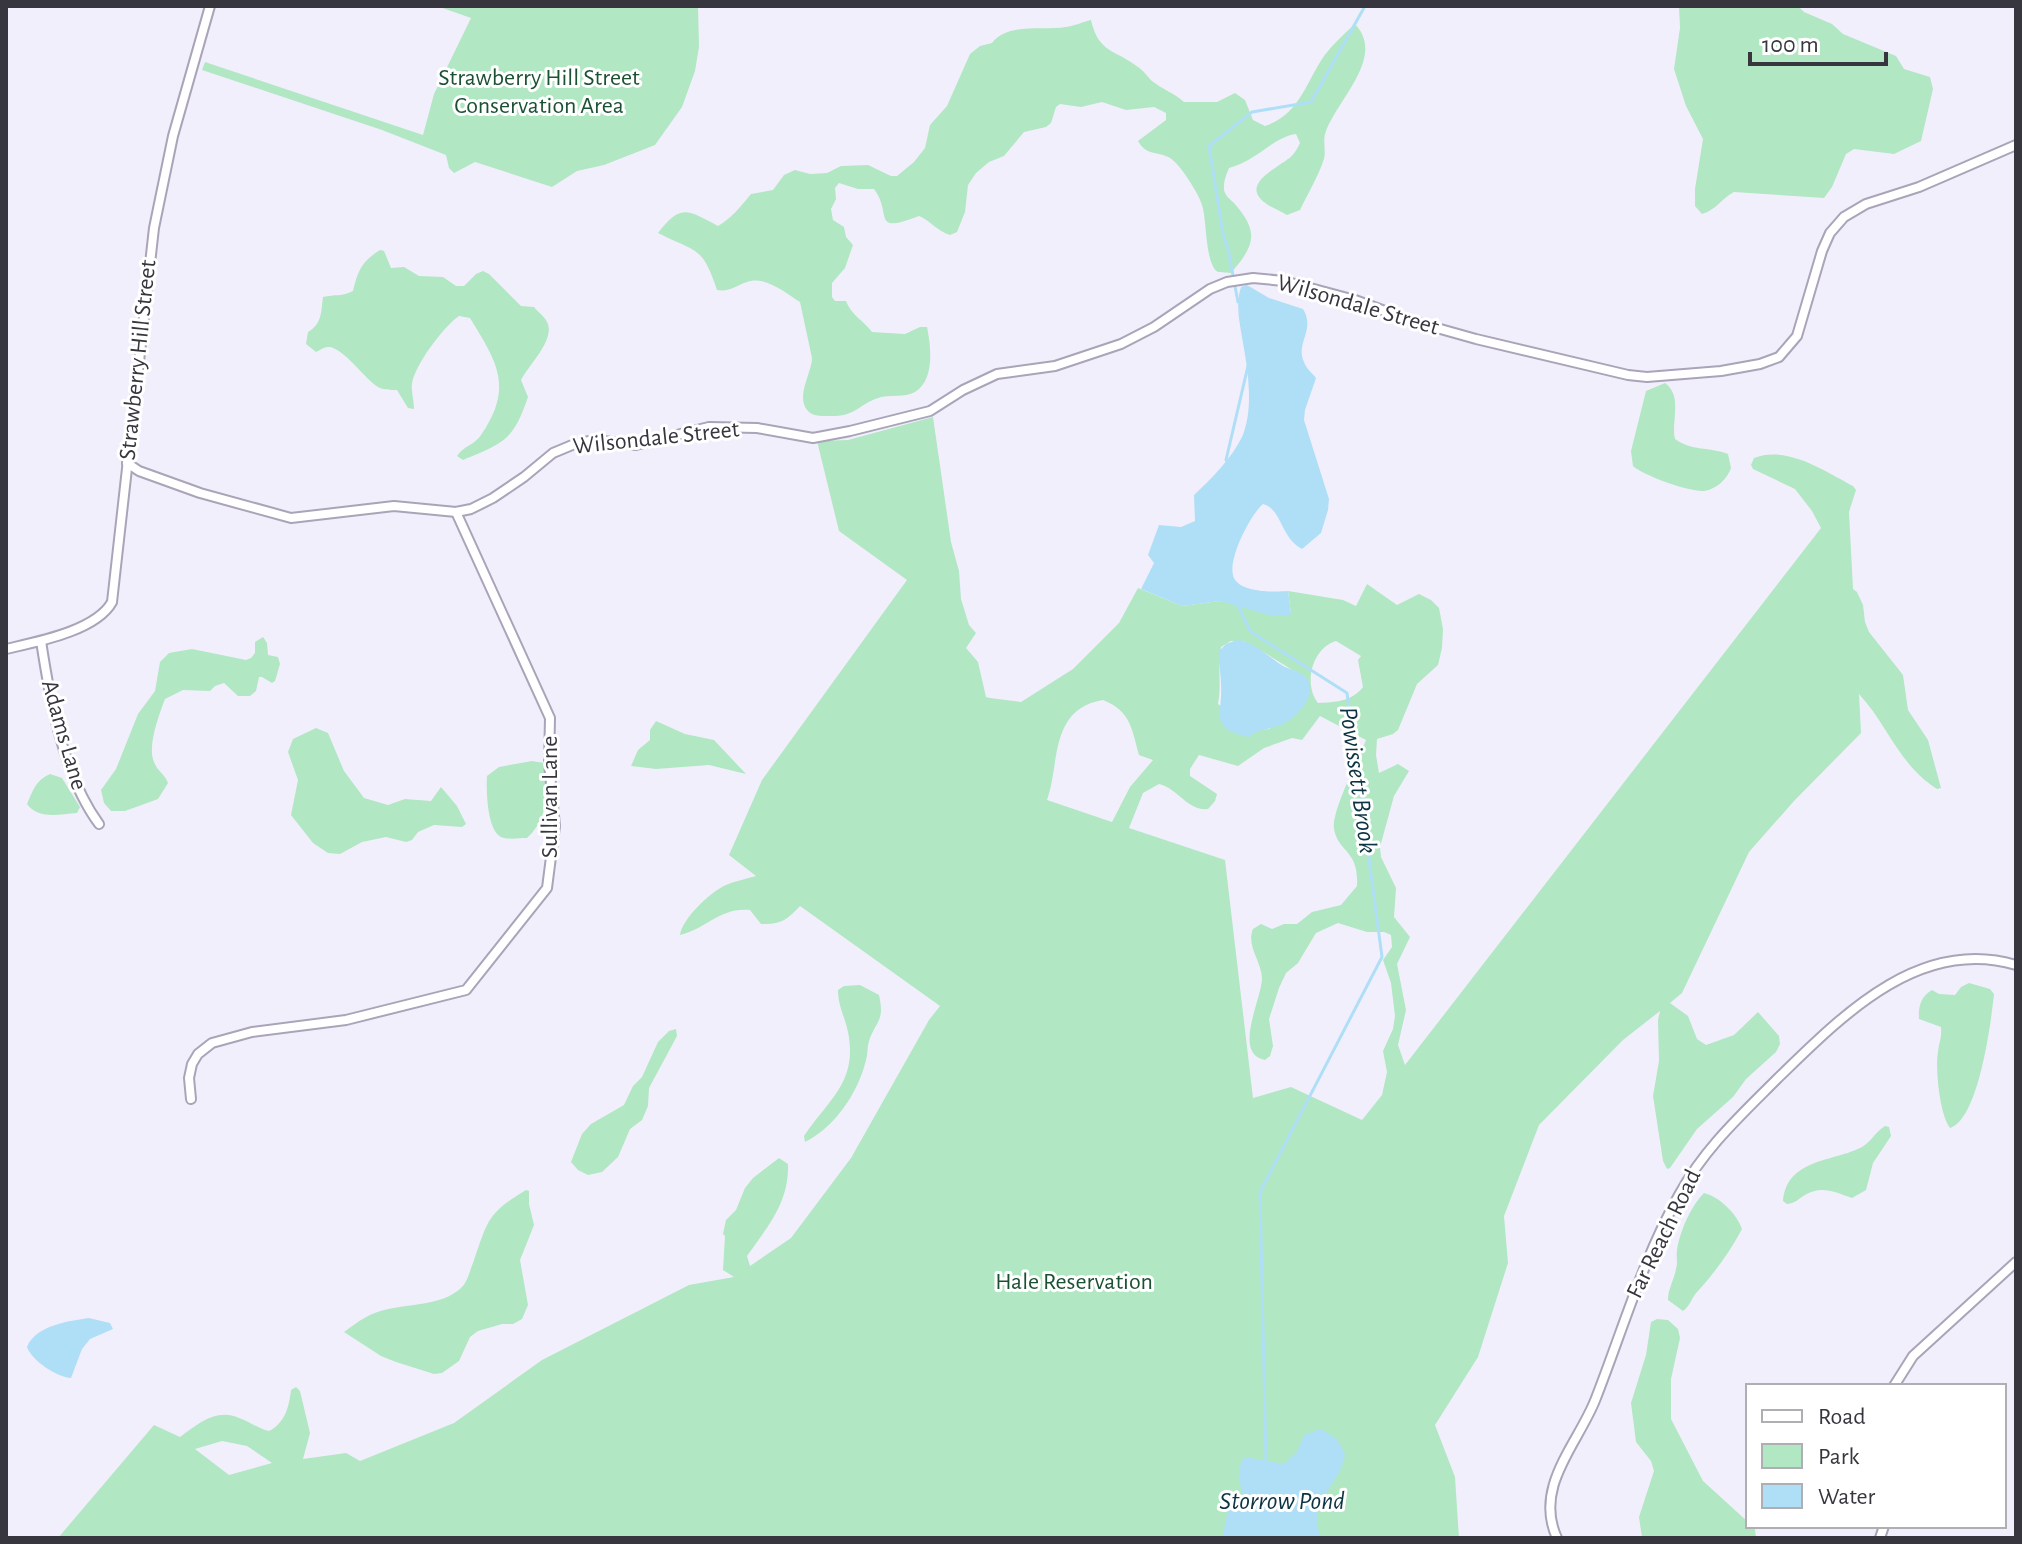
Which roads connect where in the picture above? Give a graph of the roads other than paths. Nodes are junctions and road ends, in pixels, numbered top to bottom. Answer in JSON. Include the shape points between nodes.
{"nodes":[{"id":1,"x":210,"y":6,"type":"edge"},
{"id":2,"x":2016,"y":145,"type":"edge"},
{"id":3,"x":127,"y":463,"type":"junction"},
{"id":4,"x":456,"y":512,"type":"junction"},
{"id":5,"x":41,"y":641,"type":"junction"},
{"id":6,"x":6,"y":649,"type":"edge"},
{"id":7,"x":99,"y":824,"type":"dead end"},
{"id":8,"x":2016,"y":965,"type":"edge"},
{"id":9,"x":191,"y":1099,"type":"dead end"},
{"id":10,"x":2016,"y":1262,"type":"edge"},
{"id":11,"x":1895,"y":1384,"type":"edge"},
{"id":12,"x":1557,"y":1538,"type":"edge"}],
"edges":[{"from":1,"to":3,"type":"street","name":"Strawberry Hill Street","via":[[155,220]]},
{"from":2,"to":4,"type":"street","name":"Wilsondale Street","via":[[1844,217],[1822,251],[1799,331],[1772,361],[1628,375],[1476,339],[1284,281],[1236,280],[1210,289],[1121,344],[1055,366],[997,374],[930,411],[813,438],[724,427],[636,445],[577,443],[553,453],[493,498]]},
{"from":3,"to":4,"type":"street","name":"Wilsondale Street","via":[[200,493],[291,518],[394,506]]},
{"from":3,"to":5,"type":"street","name":"Strawberry Hill Street","via":[[110,606],[100,617]]},
{"from":4,"to":9,"type":"street","name":"Sullivan Lane","via":[[550,718],[555,826],[547,888],[466,990],[346,1020],[252,1032],[212,1043],[192,1064]]},
{"from":5,"to":6,"type":"street","name":"Strawberry Hill Street"},
{"from":5,"to":7,"type":"street","name":"Adams Lane","via":[[68,766]]},
{"from":8,"to":12,"type":"street","name":"Far Reach Road","via":[[1958,960],[1880,988],[1818,1039],[1700,1159],[1660,1231],[1595,1400],[1552,1485]]},
{"from":10,"to":11,"type":"street","via":[[1913,1356]]}]}
